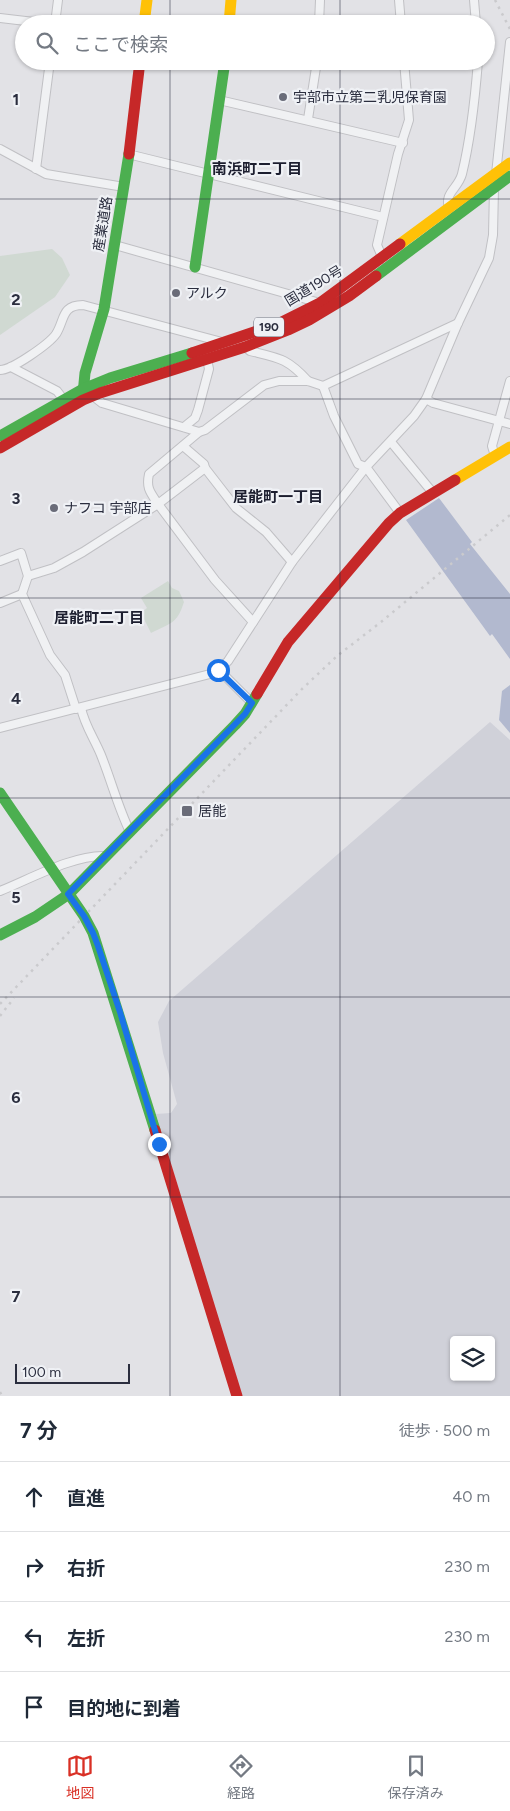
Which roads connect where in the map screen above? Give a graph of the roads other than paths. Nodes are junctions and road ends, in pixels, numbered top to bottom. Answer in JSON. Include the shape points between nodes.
{"nodes":[{"id":1,"x":58,"y":0,"type":"edge"},
{"id":2,"x":147,"y":0,"type":"edge"},
{"id":3,"x":231,"y":0,"type":"edge"},
{"id":4,"x":320,"y":0,"type":"edge"},
{"id":5,"x":399,"y":0,"type":"edge"},
{"id":6,"x":474,"y":0,"type":"edge"},
{"id":7,"x":55,"y":15,"type":"edge"},
{"id":8,"x":145,"y":15,"type":"edge"},
{"id":9,"x":230,"y":15,"type":"edge"},
{"id":10,"x":319,"y":15,"type":"edge"},
{"id":11,"x":400,"y":15,"type":"edge"},
{"id":12,"x":475,"y":15,"type":"edge"},
{"id":13,"x":0,"y":18,"type":"edge"},
{"id":14,"x":15,"y":20,"type":"edge"},
{"id":15,"x":510,"y":42,"type":"edge"},
{"id":16,"x":49,"y":70,"type":"edge"},
{"id":17,"x":139,"y":70,"type":"edge"},
{"id":18,"x":223,"y":70,"type":"edge"},
{"id":19,"x":315,"y":70,"type":"edge"},
{"id":20,"x":405,"y":70,"type":"edge"},
{"id":21,"x":477,"y":70,"type":"edge"},
{"id":22,"x":219,"y":100,"type":"junction"},
{"id":23,"x":308,"y":119,"type":"junction"},
{"id":24,"x":403,"y":142,"type":"junction"},
{"id":25,"x":0,"y":149,"type":"edge"},
{"id":26,"x":128,"y":154,"type":"junction"},
{"id":27,"x":510,"y":163,"type":"edge"},
{"id":28,"x":36,"y":168,"type":"junction"},
{"id":29,"x":208,"y":174,"type":"junction"},
{"id":30,"x":496,"y":174,"type":"junction"},
{"id":31,"x":510,"y":176,"type":"edge"},
{"id":32,"x":124,"y":187,"type":"junction"},
{"id":33,"x":494,"y":187,"type":"junction"},
{"id":34,"x":449,"y":209,"type":"junction"},
{"id":35,"x":383,"y":217,"type":"junction"},
{"id":36,"x":115,"y":245,"type":"junction"},
{"id":37,"x":385,"y":262,"type":"junction"},
{"id":38,"x":195,"y":267,"type":"junction"},
{"id":39,"x":320,"y":303,"type":"junction"},
{"id":40,"x":104,"y":312,"type":"junction"},
{"id":41,"x":458,"y":323,"type":"junction"},
{"id":42,"x":272,"y":337,"type":"junction"},
{"id":43,"x":225,"y":343,"type":"junction"},
{"id":44,"x":241,"y":348,"type":"junction"},
{"id":45,"x":278,"y":358,"type":"junction"},
{"id":46,"x":207,"y":359,"type":"junction"},
{"id":47,"x":11,"y":367,"type":"junction"},
{"id":48,"x":0,"y":370,"type":"edge"},
{"id":49,"x":308,"y":381,"type":"junction"},
{"id":50,"x":510,"y":381,"type":"edge"},
{"id":51,"x":323,"y":386,"type":"junction"},
{"id":52,"x":86,"y":395,"type":"junction"},
{"id":53,"x":426,"y":399,"type":"junction"},
{"id":54,"x":64,"y":400,"type":"junction"},
{"id":55,"x":499,"y":421,"type":"junction"},
{"id":56,"x":510,"y":424,"type":"edge"},
{"id":57,"x":184,"y":427,"type":"junction"},
{"id":58,"x":199,"y":432,"type":"junction"},
{"id":59,"x":0,"y":436,"type":"edge"},
{"id":60,"x":391,"y":442,"type":"junction"},
{"id":61,"x":182,"y":446,"type":"junction"},
{"id":62,"x":510,"y":447,"type":"edge"},
{"id":63,"x":0,"y":448,"type":"edge"},
{"id":64,"x":496,"y":456,"type":"junction"},
{"id":65,"x":366,"y":467,"type":"junction"},
{"id":66,"x":205,"y":468,"type":"junction"},
{"id":67,"x":433,"y":493,"type":"junction"},
{"id":68,"x":158,"y":504,"type":"junction"},
{"id":69,"x":400,"y":514,"type":"junction"},
{"id":70,"x":0,"y":561,"type":"edge"},
{"id":71,"x":292,"y":562,"type":"junction"},
{"id":72,"x":28,"y":576,"type":"junction"},
{"id":73,"x":22,"y":594,"type":"junction"},
{"id":74,"x":0,"y":602,"type":"edge"},
{"id":75,"x":253,"y":622,"type":"junction"},
{"id":76,"x":218,"y":670,"type":"junction"},
{"id":77,"x":252,"y":703,"type":"junction"},
{"id":78,"x":78,"y":708,"type":"junction"},
{"id":79,"x":0,"y":728,"type":"edge"},
{"id":80,"x":0,"y":793,"type":"edge"},
{"id":81,"x":130,"y":832,"type":"junction"},
{"id":82,"x":106,"y":856,"type":"junction"},
{"id":83,"x":52,"y":869,"type":"junction"},
{"id":84,"x":0,"y":891,"type":"edge"},
{"id":85,"x":68,"y":894,"type":"junction"},
{"id":86,"x":0,"y":935,"type":"edge"},
{"id":87,"x":237,"y":1396,"type":"edge"}],
"edges":[{"from":1,"to":7,"type":"street"},
{"from":2,"to":8,"type":"main road"},
{"from":3,"to":9,"type":"main road"},
{"from":4,"to":10,"type":"street"},
{"from":5,"to":11,"type":"street"},
{"from":6,"to":12,"type":"street"},
{"from":13,"to":14,"type":"street"},
{"from":15,"to":30,"type":"street"},
{"from":16,"to":28,"type":"street"},
{"from":17,"to":26,"type":"main road","name":"産業道路"},
{"from":18,"to":22,"type":"main road"},
{"from":19,"to":23,"type":"street"},
{"from":20,"to":24,"type":"street","via":[[409,120]]},
{"from":21,"to":34,"type":"street","via":[[464,165],[461,178],[449,194]]},
{"from":22,"to":23,"type":"street"},
{"from":22,"to":29,"type":"main road"},
{"from":23,"to":24,"type":"street"},
{"from":24,"to":35,"type":"street"},
{"from":25,"to":28,"type":"street"},
{"from":26,"to":29,"type":"street"},
{"from":26,"to":32,"type":"main road","name":"産業道路"},
{"from":27,"to":30,"type":"main road","name":"国道190号","number":"190"},
{"from":28,"to":32,"type":"street","via":[[46,174]]},
{"from":29,"to":35,"type":"street"},
{"from":29,"to":38,"type":"main road"},
{"from":30,"to":33,"type":"street"},
{"from":30,"to":34,"type":"main road","name":"国道190号","number":"190"},
{"from":31,"to":33,"type":"main road","name":"国道190号","number":"190"},
{"from":32,"to":36,"type":"main road","name":"産業道路"},
{"from":33,"to":37,"type":"main road","name":"国道190号","number":"190"},
{"from":33,"to":41,"type":"street","via":[[493,235],[488,258]]},
{"from":34,"to":37,"type":"main road","name":"国道190号","number":"190"},
{"from":35,"to":37,"type":"street","via":[[376,245]]},
{"from":36,"to":38,"type":"street"},
{"from":36,"to":40,"type":"main road","name":"産業道路"},
{"from":37,"to":39,"type":"main road","name":"国道190号","number":"190"},
{"from":37,"to":42,"type":"main road","name":"国道190号","number":"190","via":[[329,309]]},
{"from":38,"to":39,"type":"street"},
{"from":39,"to":43,"type":"main road","name":"国道190号","number":"190","via":[[278,324]]},
{"from":40,"to":43,"type":"street"},
{"from":40,"to":47,"type":"street","via":[[75,305],[66,311],[50,340]]},
{"from":40,"to":52,"type":"main road","name":"産業道路","via":[[90,359]]},
{"from":41,"to":51,"type":"street"},
{"from":41,"to":53,"type":"street"},
{"from":42,"to":44,"type":"main road","name":"国道190号","number":"190"},
{"from":42,"to":45,"type":"street","via":[[268,349]]},
{"from":43,"to":44,"type":"street"},
{"from":43,"to":52,"type":"main road","name":"国道190号","number":"190","via":[[110,378]]},
{"from":44,"to":45,"type":"street"},
{"from":44,"to":46,"type":"main road","name":"国道190号","number":"190"},
{"from":45,"to":49,"type":"street","via":[[294,366]]},
{"from":46,"to":52,"type":"main road","name":"国道190号","number":"190"},
{"from":46,"to":57,"type":"street","via":[[209,370],[198,410],[195,418]]},
{"from":47,"to":48,"type":"street"},
{"from":47,"to":54,"type":"street","via":[[57,391]]},
{"from":49,"to":51,"type":"street"},
{"from":49,"to":58,"type":"street","via":[[279,381],[264,386]]},
{"from":50,"to":55,"type":"street"},
{"from":51,"to":65,"type":"street","via":[[358,464]]},
{"from":52,"to":54,"type":"main road","name":"国道190号","number":"190"},
{"from":52,"to":57,"type":"street"},
{"from":52,"to":63,"type":"main road","name":"国道190号","number":"190"},
{"from":53,"to":55,"type":"street"},
{"from":53,"to":60,"type":"street"},
{"from":54,"to":59,"type":"main road","name":"国道190号","number":"190"},
{"from":55,"to":56,"type":"street"},
{"from":55,"to":64,"type":"street","via":[[492,446]]},
{"from":57,"to":58,"type":"street"},
{"from":58,"to":61,"type":"street"},
{"from":60,"to":65,"type":"street"},
{"from":60,"to":67,"type":"street"},
{"from":61,"to":66,"type":"street"},
{"from":61,"to":68,"type":"street","via":[[149,474],[147,484]]},
{"from":62,"to":64,"type":"main road"},
{"from":64,"to":67,"type":"main road"},
{"from":65,"to":69,"type":"street"},
{"from":65,"to":71,"type":"street"},
{"from":66,"to":68,"type":"street"},
{"from":66,"to":71,"type":"street","via":[[236,508],[266,532]]},
{"from":67,"to":69,"type":"main road"},
{"from":68,"to":72,"type":"street","via":[[67,562]]},
{"from":68,"to":75,"type":"street","via":[[215,580]]},
{"from":69,"to":77,"type":"main road","via":[[288,642]]},
{"from":70,"to":72,"type":"street","via":[[21,553]]},
{"from":71,"to":75,"type":"street"},
{"from":72,"to":73,"type":"street"},
{"from":73,"to":74,"type":"street"},
{"from":73,"to":78,"type":"street","via":[[50,655],[65,675]]},
{"from":75,"to":76,"type":"street","via":[[228,661]]},
{"from":76,"to":77,"type":"street"},
{"from":76,"to":78,"type":"street"},
{"from":77,"to":81,"type":"main road","via":[[235,725]]},
{"from":78,"to":79,"type":"street"},
{"from":78,"to":81,"type":"street","via":[[98,748]]},
{"from":80,"to":83,"type":"main road"},
{"from":81,"to":82,"type":"main road"},
{"from":82,"to":83,"type":"street","via":[[95,855]]},
{"from":82,"to":85,"type":"main road"},
{"from":83,"to":84,"type":"street"},
{"from":83,"to":85,"type":"main road"},
{"from":85,"to":86,"type":"main road","via":[[35,917]]},
{"from":85,"to":87,"type":"main road","via":[[84,916],[98,946]]}]}
